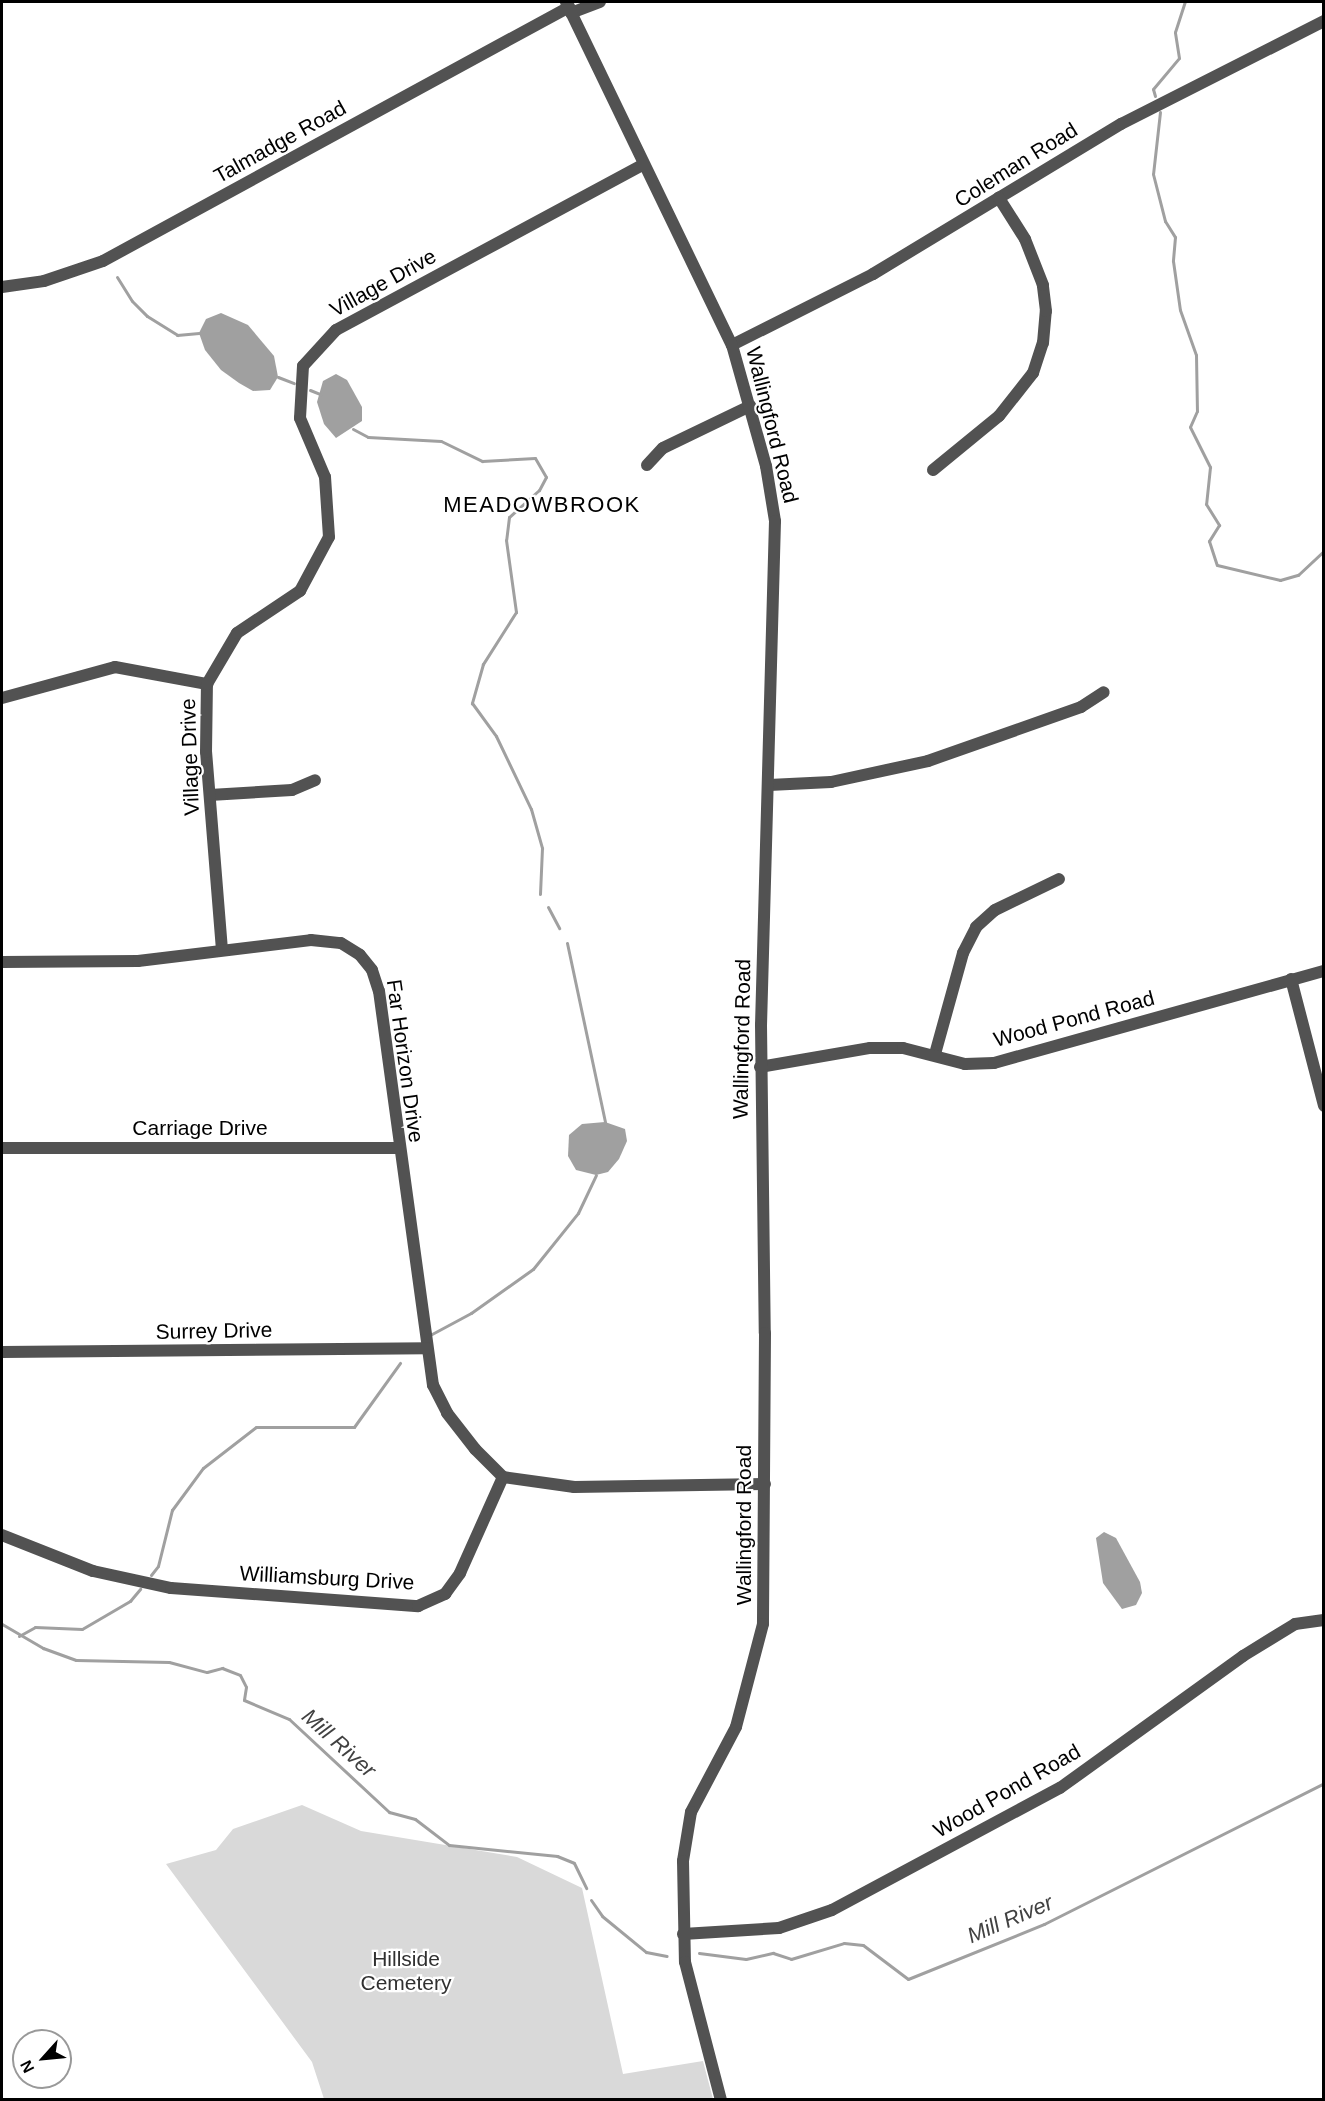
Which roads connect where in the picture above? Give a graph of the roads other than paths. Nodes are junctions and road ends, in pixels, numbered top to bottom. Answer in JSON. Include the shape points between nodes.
{"nodes":[{"id":1,"x":600,"y":2,"type":"edge"},
{"id":2,"x":569,"y":7,"type":"edge"},
{"id":3,"x":1323,"y":21,"type":"edge"},
{"id":4,"x":643,"y":165,"type":"junction"},
{"id":5,"x":999,"y":198,"type":"junction"},
{"id":6,"x":2,"y":287,"type":"edge"},
{"id":7,"x":732,"y":345,"type":"junction"},
{"id":8,"x":750,"y":406,"type":"junction"},
{"id":9,"x":647,"y":465,"type":"dead end"},
{"id":10,"x":933,"y":470,"type":"dead end"},
{"id":11,"x":207,"y":684,"type":"junction"},
{"id":12,"x":1104,"y":692,"type":"dead end"},
{"id":13,"x":2,"y":698,"type":"edge"},
{"id":14,"x":315,"y":780,"type":"dead end"},
{"id":15,"x":770,"y":785,"type":"junction"},
{"id":16,"x":210,"y":795,"type":"junction"},
{"id":17,"x":1059,"y":879,"type":"dead end"},
{"id":18,"x":222,"y":950,"type":"junction"},
{"id":19,"x":2,"y":962,"type":"edge"},
{"id":20,"x":1323,"y":971,"type":"edge"},
{"id":21,"x":1291,"y":980,"type":"junction"},
{"id":22,"x":935,"y":1054,"type":"junction"},
{"id":23,"x":760,"y":1067,"type":"junction"},
{"id":24,"x":1323,"y":1106,"type":"edge"},
{"id":25,"x":2,"y":1148,"type":"edge"},
{"id":26,"x":399,"y":1148,"type":"junction"},
{"id":27,"x":427,"y":1348,"type":"junction"},
{"id":28,"x":2,"y":1352,"type":"edge"},
{"id":29,"x":503,"y":1477,"type":"junction"},
{"id":30,"x":765,"y":1484,"type":"junction"},
{"id":31,"x":2,"y":1534,"type":"edge"},
{"id":32,"x":1323,"y":1620,"type":"edge"},
{"id":33,"x":683,"y":1934,"type":"junction"},
{"id":34,"x":721,"y":2100,"type":"edge"}],
"edges":[{"from":1,"to":2,"type":"street","name":"Talmadge Road"},
{"from":2,"to":4,"type":"street","name":"Wallingford Road"},
{"from":2,"to":6,"type":"street","name":"Talmadge Road","via":[[103,261],[44,281]]},
{"from":3,"to":5,"type":"street","name":"Coleman Road","via":[[1121,124]]},
{"from":4,"to":7,"type":"street","name":"Wallingford Road"},
{"from":4,"to":11,"type":"street","name":"Village Drive","via":[[336,330],[303,366],[300,418],[325,477],[329,537],[300,591],[237,633]]},
{"from":5,"to":7,"type":"street","name":"Coleman Road","via":[[841,291]]},
{"from":5,"to":10,"type":"street","via":[[1025,239],[1041,276],[1046,311],[1043,343],[1033,374],[999,416]]},
{"from":7,"to":8,"type":"street","name":"Wallingford Road"},
{"from":8,"to":9,"type":"street","via":[[663,448]]},
{"from":8,"to":15,"type":"street","name":"Wallingford Road","via":[[773,501],[777,544]]},
{"from":11,"to":13,"type":"street","via":[[115,667]]},
{"from":11,"to":16,"type":"street","name":"Village Drive"},
{"from":12,"to":15,"type":"street","via":[[1081,707],[928,761],[831,782]]},
{"from":14,"to":16,"type":"street","via":[[292,790]]},
{"from":15,"to":23,"type":"street","name":"Wallingford Road"},
{"from":16,"to":18,"type":"street","name":"Village Drive"},
{"from":17,"to":22,"type":"street","via":[[995,910],[976,927],[963,952]]},
{"from":18,"to":19,"type":"street","name":"Far Horizon Drive","via":[[138,961]]},
{"from":18,"to":26,"type":"street","name":"Far Horizon Drive","via":[[311,940],[341,943],[360,955],[372,970],[379,991]]},
{"from":20,"to":21,"type":"street","name":"Wood Pond Road"},
{"from":21,"to":22,"type":"street","name":"Wood Pond Road","via":[[994,1063],[965,1064]]},
{"from":21,"to":24,"type":"street"},
{"from":22,"to":23,"type":"street","name":"Wood Pond Road","via":[[903,1048],[870,1048]]},
{"from":23,"to":30,"type":"street","name":"Wallingford Road"},
{"from":25,"to":26,"type":"street","name":"Carriage Drive"},
{"from":26,"to":27,"type":"street","name":"Far Horizon Drive"},
{"from":27,"to":28,"type":"street","name":"Surrey Drive"},
{"from":27,"to":29,"type":"street","name":"Far Horizon Drive","via":[[434,1385],[447,1413],[474,1449]]},
{"from":29,"to":30,"type":"street","via":[[574,1487]]},
{"from":29,"to":31,"type":"street","name":"Williamsburg Drive","via":[[460,1573],[445,1594],[418,1606],[171,1588],[93,1571]]},
{"from":30,"to":33,"type":"street","name":"Wallingford Road","via":[[761,1638],[736,1727],[688,1822],[683,1860]]},
{"from":32,"to":33,"type":"street","name":"Wood Pond Road","via":[[1295,1624],[1243,1656],[1060,1788],[832,1910],[779,1928]]},
{"from":33,"to":34,"type":"street","name":"Wallingford Road","via":[[691,1992]]}]}
